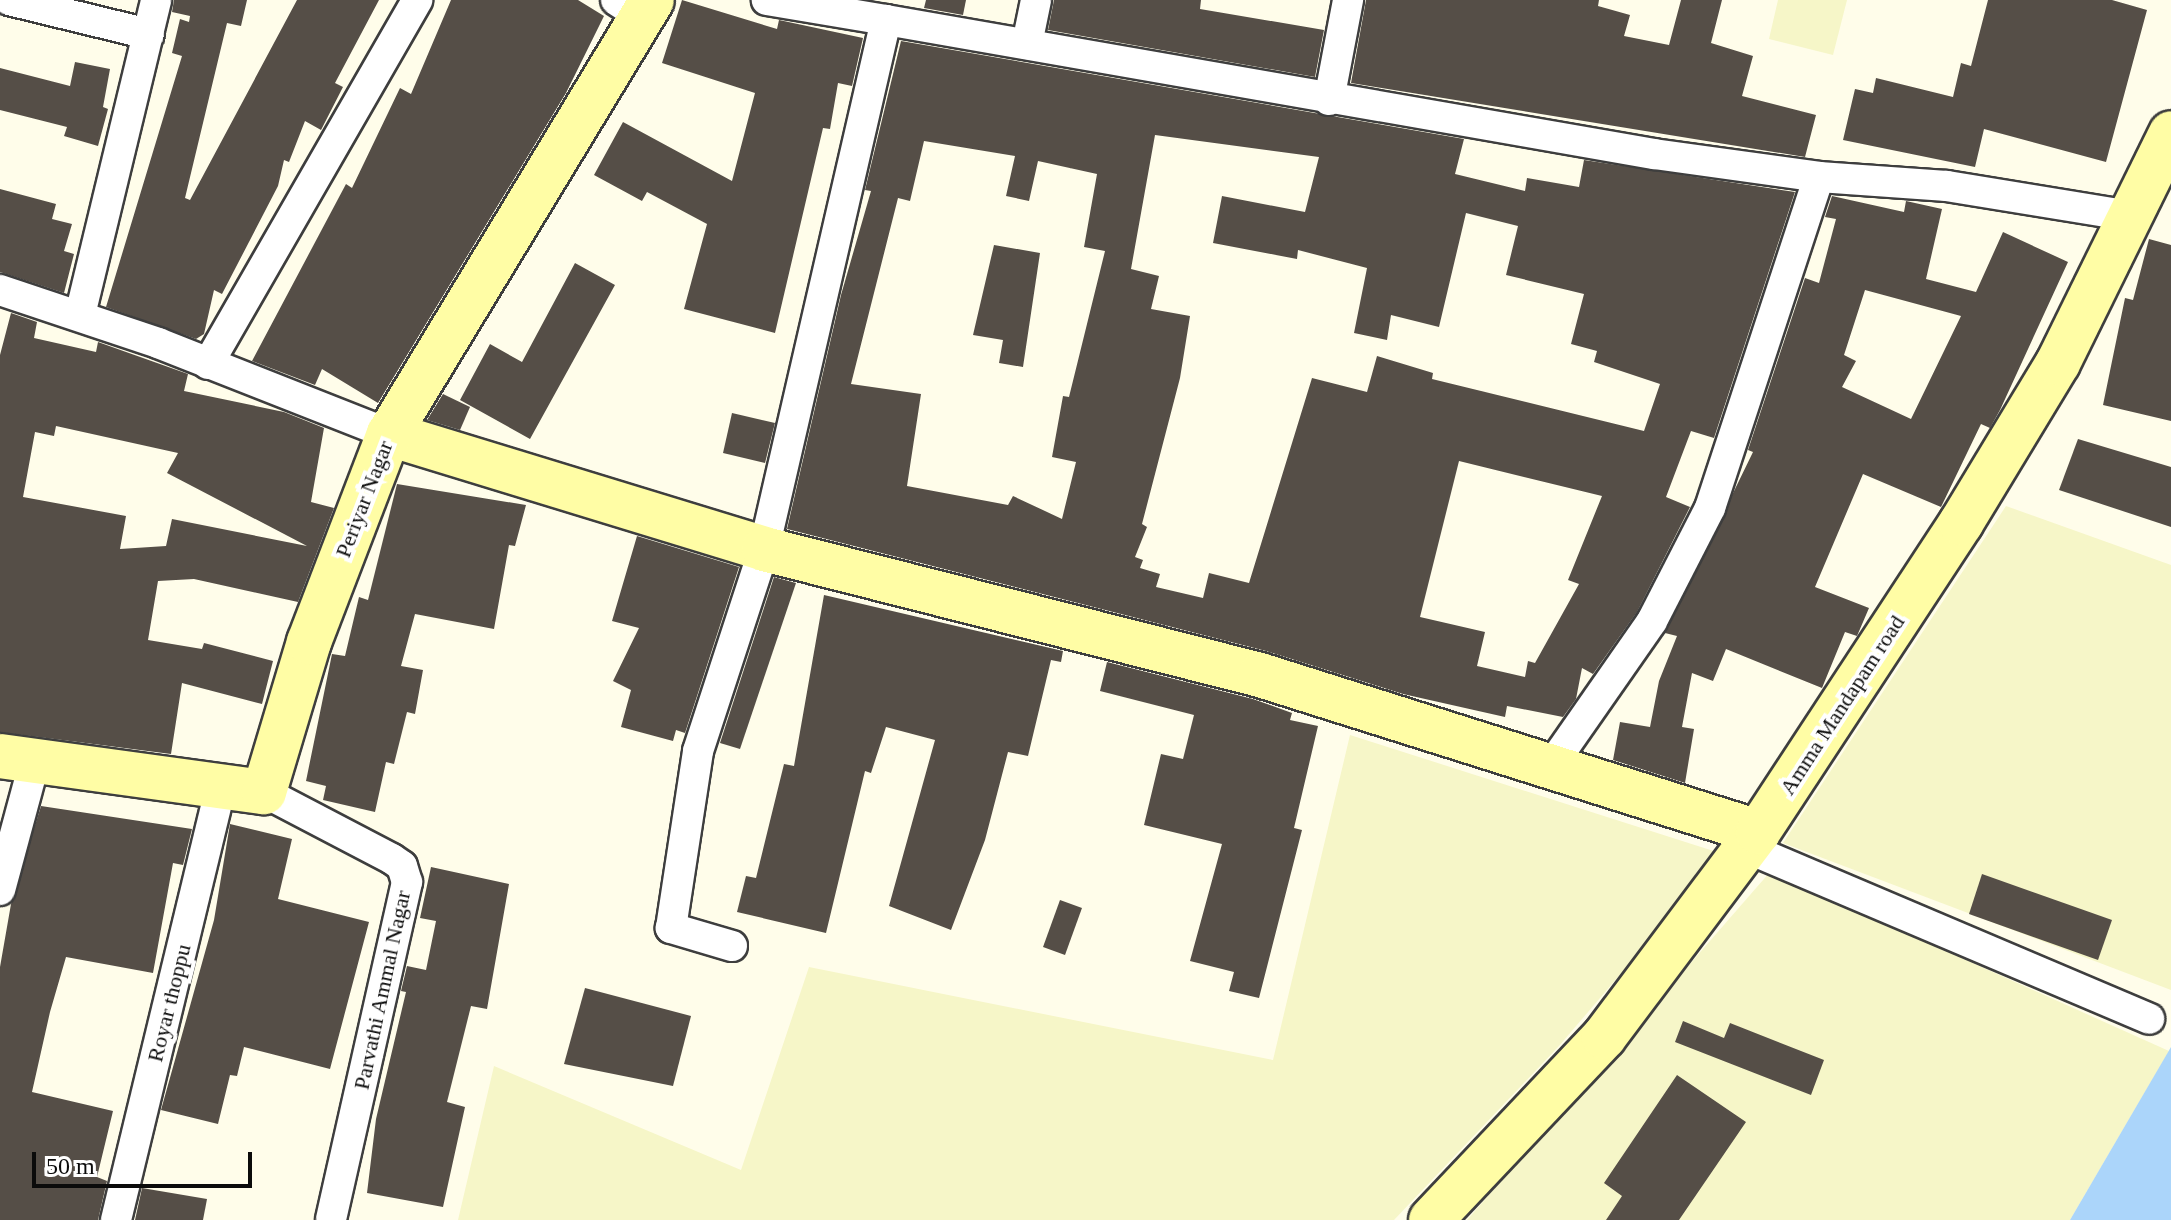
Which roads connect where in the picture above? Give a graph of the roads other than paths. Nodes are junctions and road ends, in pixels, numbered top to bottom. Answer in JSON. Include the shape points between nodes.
{"nodes":[{"id":1,"x":9,"y":0,"type":"edge"},
{"id":2,"x":156,"y":0,"type":"edge"},
{"id":3,"x":417,"y":0,"type":"edge"},
{"id":4,"x":767,"y":0,"type":"edge"},
{"id":5,"x":1036,"y":0,"type":"edge"},
{"id":6,"x":1348,"y":0,"type":"edge"},
{"id":7,"x":637,"y":6,"type":"edge"},
{"id":8,"x":886,"y":20,"type":"junction"},
{"id":9,"x":149,"y":34,"type":"junction"},
{"id":10,"x":1027,"y":44,"type":"junction"},
{"id":11,"x":1329,"y":100,"type":"junction"},
{"id":12,"x":2171,"y":133,"type":"edge"},
{"id":13,"x":1819,"y":177,"type":"junction"},
{"id":14,"x":2130,"y":216,"type":"junction"},
{"id":15,"x":0,"y":290,"type":"edge"},
{"id":16,"x":80,"y":315,"type":"junction"},
{"id":17,"x":208,"y":364,"type":"junction"},
{"id":18,"x":389,"y":434,"type":"junction"},
{"id":19,"x":764,"y":549,"type":"junction"},
{"id":20,"x":18,"y":758,"type":"edge"},
{"id":21,"x":1553,"y":763,"type":"junction"},
{"id":22,"x":221,"y":787,"type":"junction"},
{"id":23,"x":264,"y":792,"type":"junction"},
{"id":24,"x":1752,"y":840,"type":"junction"},
{"id":25,"x":0,"y":890,"type":"edge"},
{"id":26,"x":732,"y":946,"type":"dead end"},
{"id":27,"x":2149,"y":1019,"type":"dead end"},
{"id":28,"x":116,"y":1220,"type":"edge"},
{"id":29,"x":331,"y":1220,"type":"edge"},
{"id":30,"x":1431,"y":1220,"type":"edge"}],
"edges":[{"from":1,"to":9,"type":"street"},
{"from":2,"to":9,"type":"street"},
{"from":3,"to":17,"type":"street"},
{"from":4,"to":8,"type":"street"},
{"from":5,"to":10,"type":"street"},
{"from":6,"to":11,"type":"street"},
{"from":7,"to":18,"type":"street","name":"Periyar Nagar"},
{"from":8,"to":10,"type":"street"},
{"from":8,"to":19,"type":"street"},
{"from":9,"to":16,"type":"street"},
{"from":10,"to":11,"type":"street"},
{"from":11,"to":13,"type":"street"},
{"from":12,"to":14,"type":"street","name":"Amma Mandapam road"},
{"from":13,"to":14,"type":"street","via":[[1947,186]]},
{"from":13,"to":21,"type":"street","via":[[1710,508],[1652,621]]},
{"from":14,"to":24,"type":"street","name":"Amma Mandapam road","via":[[2058,363],[1961,523]]},
{"from":15,"to":16,"type":"street"},
{"from":16,"to":17,"type":"street"},
{"from":17,"to":18,"type":"street"},
{"from":18,"to":19,"type":"street"},
{"from":18,"to":23,"type":"street","name":"Periyar Nagar","via":[[309,642]]},
{"from":19,"to":21,"type":"street","via":[[1260,675]]},
{"from":19,"to":26,"type":"street","via":[[698,751],[671,928]]},
{"from":20,"to":22,"type":"street"},
{"from":20,"to":25,"type":"street"},
{"from":21,"to":24,"type":"street"},
{"from":22,"to":23,"type":"street"},
{"from":22,"to":28,"type":"street","name":"Royar thoppu"},
{"from":23,"to":29,"type":"street","name":"Parvathi Ammal Nagar","via":[[392,859],[402,866],[407,882]]},
{"from":24,"to":27,"type":"street"},
{"from":24,"to":30,"type":"street","name":"Amma Mandapam road","via":[[1604,1037]]}]}
